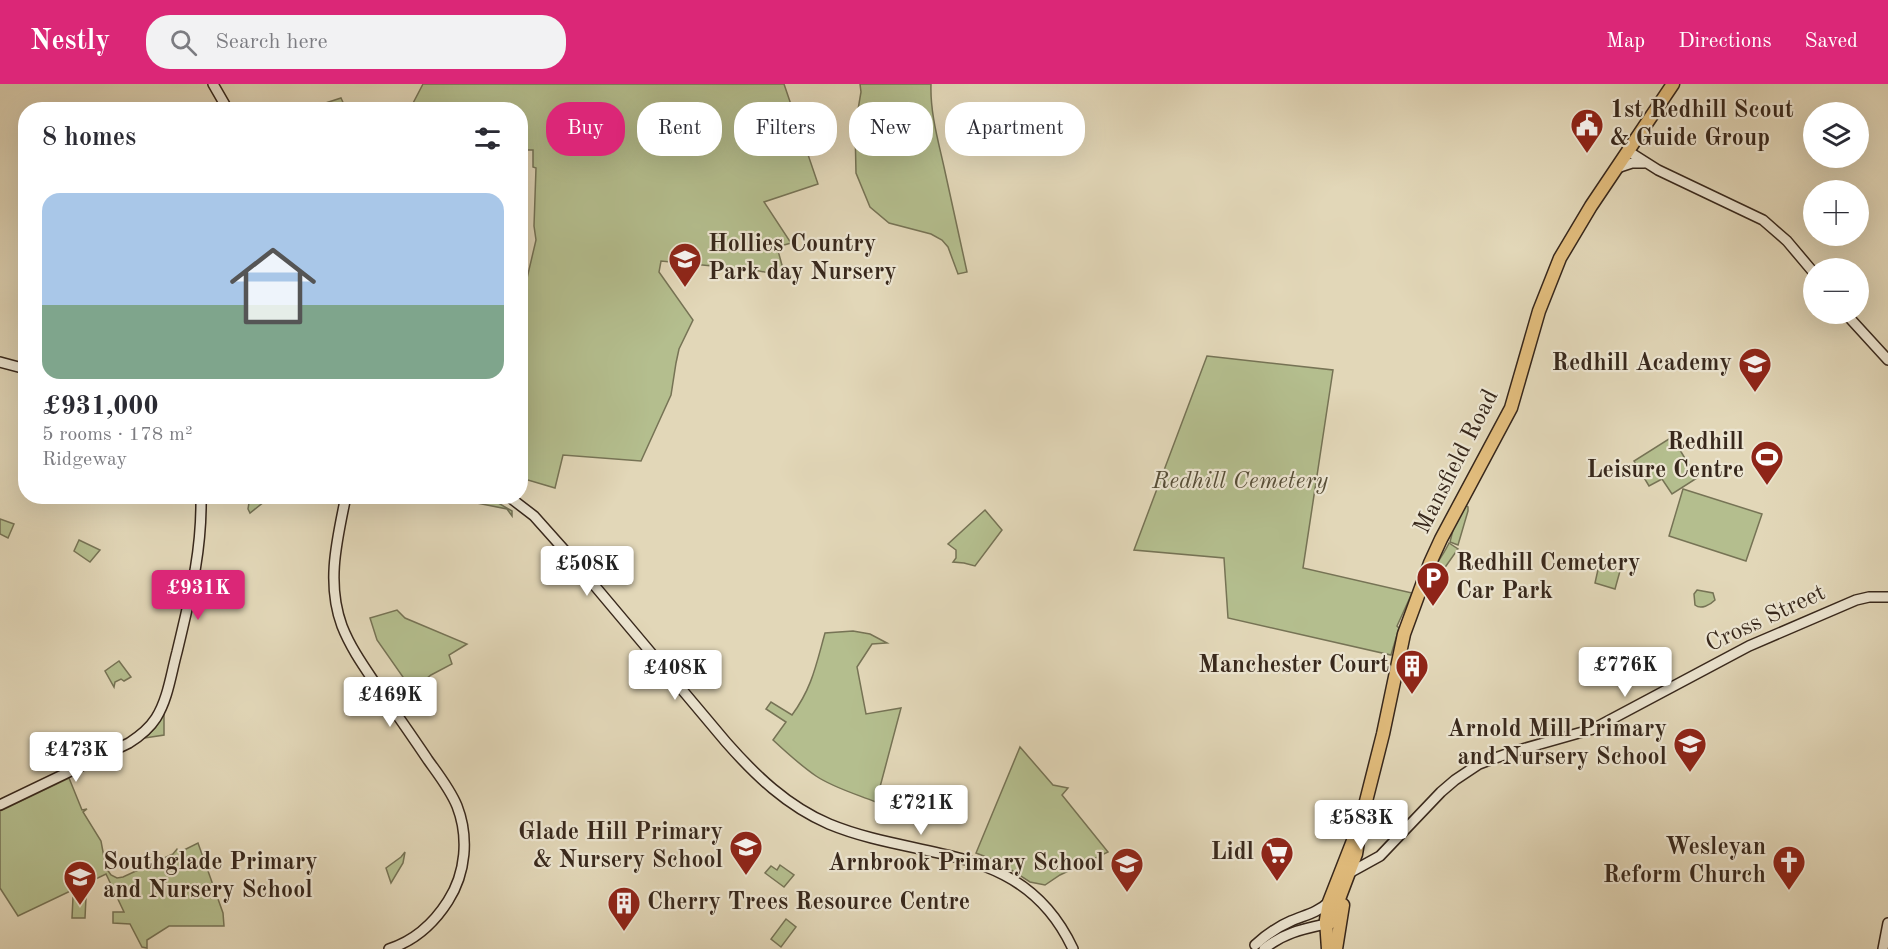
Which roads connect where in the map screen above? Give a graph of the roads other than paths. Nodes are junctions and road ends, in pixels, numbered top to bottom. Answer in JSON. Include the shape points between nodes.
{"nodes":[{"id":1,"x":213,"y":84,"type":"edge"},
{"id":2,"x":1673,"y":84,"type":"edge"},
{"id":3,"x":223,"y":102,"type":"edge"},
{"id":4,"x":1628,"y":152,"type":"junction"},
{"id":5,"x":1647,"y":163,"type":"junction"},
{"id":6,"x":1617,"y":168,"type":"junction"},
{"id":7,"x":1803,"y":260,"type":"edge"},
{"id":8,"x":1855,"y":324,"type":"edge"},
{"id":9,"x":1888,"y":360,"type":"edge"},
{"id":10,"x":0,"y":362,"type":"edge"},
{"id":11,"x":18,"y":367,"type":"edge"},
{"id":12,"x":201,"y":504,"type":"edge"},
{"id":13,"x":344,"y":504,"type":"edge"},
{"id":14,"x":518,"y":504,"type":"edge"},
{"id":15,"x":1888,"y":597,"type":"edge"},
{"id":16,"x":0,"y":806,"type":"edge"},
{"id":17,"x":1362,"y":817,"type":"junction"},
{"id":18,"x":1366,"y":857,"type":"junction"},
{"id":19,"x":1347,"y":873,"type":"junction"},
{"id":20,"x":1329,"y":902,"type":"junction"},
{"id":21,"x":1888,"y":923,"type":"edge"},
{"id":22,"x":1323,"y":926,"type":"junction"},
{"id":23,"x":1331,"y":947,"type":"edge"},
{"id":24,"x":1257,"y":948,"type":"edge"},
{"id":25,"x":389,"y":949,"type":"edge"},
{"id":26,"x":1073,"y":949,"type":"edge"},
{"id":27,"x":1883,"y":949,"type":"edge"}],
"edges":[{"from":1,"to":3,"type":"street"},
{"from":2,"to":4,"type":"highway","name":"Mansfield Road"},
{"from":4,"to":5,"type":"street"},
{"from":4,"to":6,"type":"highway","name":"Mansfield Road"},
{"from":5,"to":6,"type":"street"},
{"from":5,"to":7,"type":"street","via":[[1763,220]]},
{"from":6,"to":17,"type":"highway","name":"Mansfield Road","via":[[1560,258],[1539,311],[1511,408],[1427,572],[1404,634]]},
{"from":8,"to":9,"type":"street"},
{"from":10,"to":11,"type":"street"},
{"from":12,"to":16,"type":"street","via":[[200,547],[192,590],[167,692],[155,720],[129,743]]},
{"from":13,"to":25,"type":"street","via":[[333,573],[342,626],[358,658],[449,791],[464,835],[461,873],[450,898],[422,930]]},
{"from":14,"to":26,"type":"street","via":[[580,565],[726,742],[779,794],[811,815],[867,838],[964,859],[1007,876],[1039,900]]},
{"from":15,"to":18,"type":"street","name":"Cross Street","via":[[1856,600],[1772,635],[1593,729],[1487,760],[1455,780],[1388,846]]},
{"from":17,"to":18,"type":"highway","name":"Mansfield Road"},
{"from":17,"to":19,"type":"highway","name":"Mansfield Road"},
{"from":18,"to":19,"type":"highway","name":"Mansfield Road"},
{"from":18,"to":19,"type":"street","name":"Cross Street"},
{"from":19,"to":20,"type":"highway","name":"Mansfield Road"},
{"from":19,"to":22,"type":"highway","name":"Mansfield Road"},
{"from":19,"to":23,"type":"highway","name":"Mansfield Road"},
{"from":20,"to":22,"type":"highway","name":"Mansfield Road"},
{"from":20,"to":24,"type":"street","via":[[1268,934]]},
{"from":21,"to":27,"type":"street"},
{"from":22,"to":23,"type":"highway","name":"Mansfield Road"},
{"from":22,"to":24,"type":"street","via":[[1294,931]]},
{"from":22,"to":24,"type":"street","via":[[1304,920],[1280,930]]}]}
